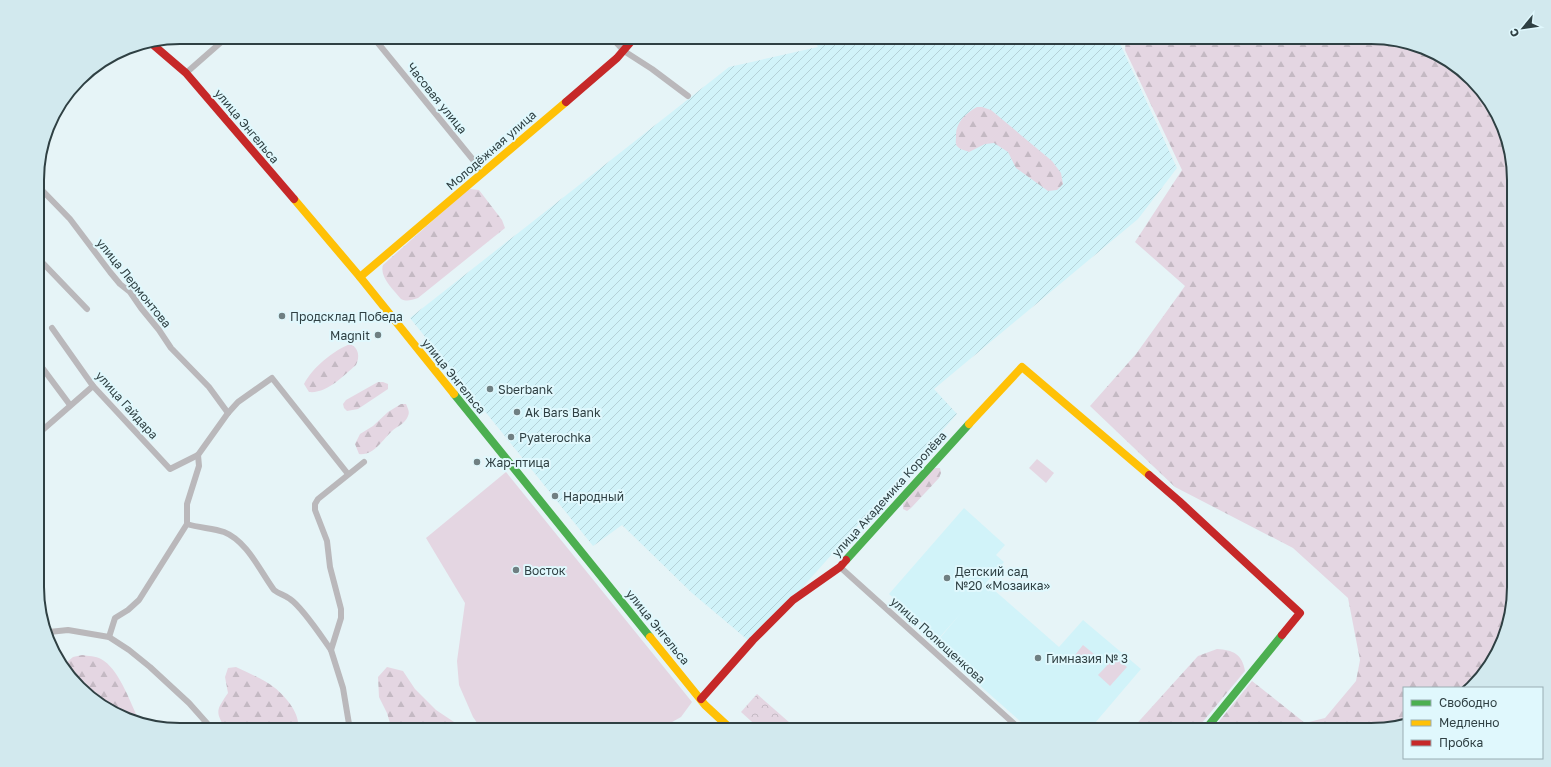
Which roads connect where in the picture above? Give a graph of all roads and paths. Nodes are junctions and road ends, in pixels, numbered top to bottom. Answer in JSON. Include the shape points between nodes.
{"nodes":[{"id":1,"x":219,"y":44,"type":"edge"},
{"id":2,"x":378,"y":44,"type":"edge"},
{"id":3,"x":618,"y":44,"type":"edge"},
{"id":4,"x":630,"y":44,"type":"edge"},
{"id":5,"x":155,"y":47,"type":"edge"},
{"id":6,"x":624,"y":51,"type":"junction"},
{"id":7,"x":186,"y":73,"type":"junction"},
{"id":8,"x":688,"y":96,"type":"dead end"},
{"id":9,"x":483,"y":172,"type":"junction"},
{"id":10,"x":44,"y":192,"type":"edge"},
{"id":11,"x":44,"y":264,"type":"edge"},
{"id":12,"x":360,"y":277,"type":"junction"},
{"id":13,"x":88,"y":309,"type":"dead end"},
{"id":14,"x":52,"y":328,"type":"dead end"},
{"id":15,"x":44,"y":370,"type":"edge"},
{"id":16,"x":93,"y":386,"type":"junction"},
{"id":17,"x":70,"y":405,"type":"junction"},
{"id":18,"x":228,"y":413,"type":"junction"},
{"id":19,"x":44,"y":429,"type":"edge"},
{"id":20,"x":198,"y":455,"type":"junction"},
{"id":21,"x":364,"y":462,"type":"dead end"},
{"id":22,"x":348,"y":474,"type":"junction"},
{"id":23,"x":187,"y":524,"type":"junction"},
{"id":24,"x":840,"y":567,"type":"junction"},
{"id":25,"x":52,"y":632,"type":"edge"},
{"id":26,"x":109,"y":637,"type":"junction"},
{"id":27,"x":331,"y":650,"type":"junction"},
{"id":28,"x":701,"y":699,"type":"junction"},
{"id":29,"x":207,"y":723,"type":"edge"},
{"id":30,"x":349,"y":723,"type":"edge"},
{"id":31,"x":725,"y":723,"type":"edge"},
{"id":32,"x":1013,"y":723,"type":"edge"},
{"id":33,"x":1211,"y":723,"type":"edge"}],
"edges":[{"from":1,"to":7,"type":"street"},
{"from":2,"to":9,"type":"street","name":"Часовая улица"},
{"from":3,"to":6,"type":"street"},
{"from":4,"to":6,"type":"main road","name":"Молодёжная улица"},
{"from":5,"to":7,"type":"main road","name":"улица Энгельса"},
{"from":6,"to":8,"type":"street"},
{"from":6,"to":9,"type":"main road","name":"Молодёжная улица"},
{"from":7,"to":12,"type":"main road","name":"улица Энгельса"},
{"from":9,"to":12,"type":"main road","name":"Молодёжная улица"},
{"from":10,"to":18,"type":"street","name":"улица Лермонтова","via":[[70,219],[110,272],[130,292],[171,348],[209,387]]},
{"from":11,"to":13,"type":"street"},
{"from":12,"to":28,"type":"main road","name":"улица Энгельса"},
{"from":14,"to":16,"type":"street","name":"улица Гайдара"},
{"from":15,"to":17,"type":"street"},
{"from":16,"to":17,"type":"street"},
{"from":16,"to":20,"type":"street","name":"улица Гайдара","via":[[170,468]]},
{"from":17,"to":19,"type":"street"},
{"from":18,"to":20,"type":"street","name":"улица Гайдара"},
{"from":18,"to":22,"type":"street","name":"улица Гайдара","via":[[238,402],[272,378]]},
{"from":20,"to":23,"type":"street","name":"улица Гайдара","via":[[198,466],[187,504]]},
{"from":21,"to":22,"type":"street"},
{"from":22,"to":27,"type":"street","via":[[318,498],[315,504],[327,541],[330,567],[341,609],[341,618]]},
{"from":23,"to":26,"type":"street","via":[[139,600],[115,618]]},
{"from":23,"to":27,"type":"street","via":[[223,532],[242,544],[274,590],[290,598]]},
{"from":24,"to":28,"type":"main road","name":"улица Академика Королёва","via":[[793,600],[753,640]]},
{"from":24,"to":32,"type":"street","name":"улица Полющенкова"},
{"from":24,"to":33,"type":"main road","name":"улица Академика Королёва","via":[[1022,366],[1179,501],[1300,613]]},
{"from":25,"to":26,"type":"street","via":[[68,630]]},
{"from":26,"to":29,"type":"street","via":[[150,667],[189,702]]},
{"from":27,"to":30,"type":"street","via":[[343,688]]},
{"from":28,"to":31,"type":"main road","name":"улица Энгельса"}]}
